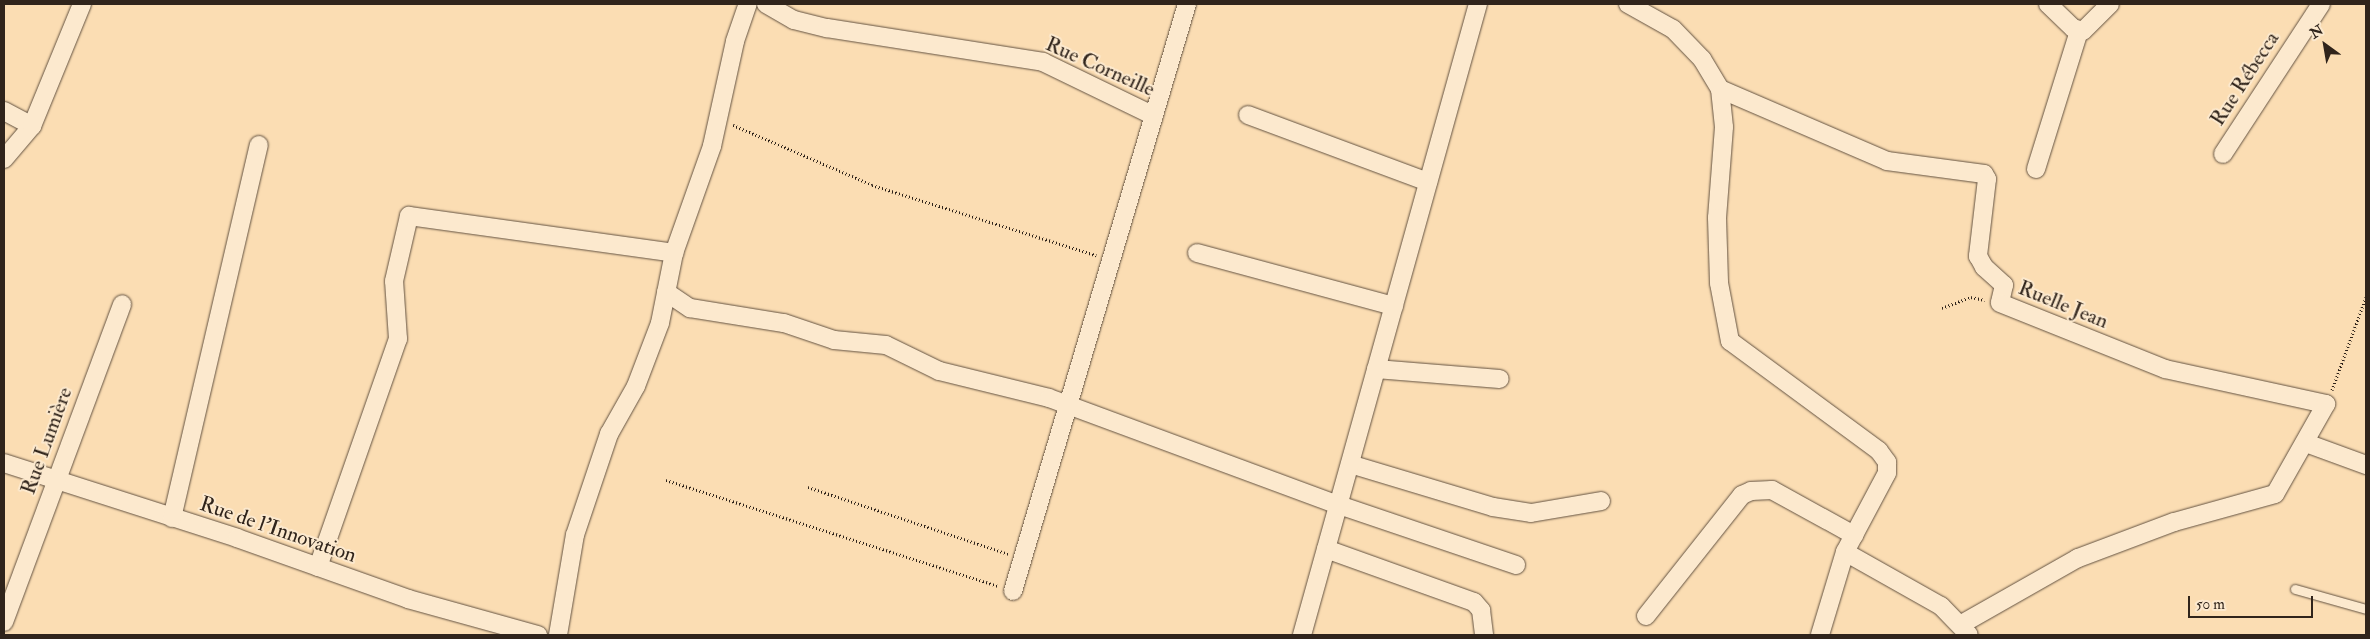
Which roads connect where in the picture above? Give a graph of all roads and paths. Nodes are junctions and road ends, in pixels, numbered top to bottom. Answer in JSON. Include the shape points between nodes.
{"nodes":[{"id":1,"x":82,"y":4,"type":"edge"},
{"id":2,"x":748,"y":4,"type":"edge"},
{"id":3,"x":766,"y":4,"type":"edge"},
{"id":4,"x":1187,"y":4,"type":"edge"},
{"id":5,"x":1478,"y":4,"type":"edge"},
{"id":6,"x":1628,"y":4,"type":"edge"},
{"id":7,"x":2048,"y":4,"type":"edge"},
{"id":8,"x":2110,"y":4,"type":"edge"},
{"id":9,"x":2321,"y":4,"type":"edge"},
{"id":10,"x":2084,"y":28,"type":"junction"},
{"id":11,"x":1720,"y":89,"type":"junction"},
{"id":12,"x":4,"y":112,"type":"edge"},
{"id":13,"x":1248,"y":115,"type":"dead end"},
{"id":14,"x":1154,"y":116,"type":"junction"},
{"id":15,"x":718,"y":119,"type":"junction"},
{"id":16,"x":32,"y":126,"type":"junction"},
{"id":17,"x":259,"y":145,"type":"dead end"},
{"id":18,"x":2224,"y":154,"type":"dead end"},
{"id":19,"x":4,"y":159,"type":"edge"},
{"id":20,"x":2036,"y":169,"type":"dead end"},
{"id":21,"x":1428,"y":182,"type":"junction"},
{"id":22,"x":674,"y":253,"type":"junction"},
{"id":23,"x":1197,"y":253,"type":"dead end"},
{"id":24,"x":1111,"y":260,"type":"junction"},
{"id":25,"x":666,"y":292,"type":"junction"},
{"id":26,"x":2366,"y":297,"type":"edge"},
{"id":27,"x":2000,"y":303,"type":"junction"},
{"id":28,"x":122,"y":304,"type":"dead end"},
{"id":29,"x":1394,"y":306,"type":"junction"},
{"id":30,"x":1942,"y":308,"type":"dead end"},
{"id":31,"x":1376,"y":369,"type":"junction"},
{"id":32,"x":1500,"y":379,"type":"dead end"},
{"id":33,"x":2326,"y":404,"type":"junction"},
{"id":34,"x":1070,"y":406,"type":"junction"},
{"id":35,"x":2306,"y":443,"type":"junction"},
{"id":36,"x":4,"y":463,"type":"edge"},
{"id":37,"x":1350,"y":464,"type":"junction"},
{"id":38,"x":2366,"y":465,"type":"edge"},
{"id":39,"x":666,"y":480,"type":"dead end"},
{"id":40,"x":56,"y":481,"type":"junction"},
{"id":41,"x":808,"y":487,"type":"dead end"},
{"id":42,"x":1600,"y":501,"type":"dead end"},
{"id":43,"x":1339,"y":505,"type":"junction"},
{"id":44,"x":172,"y":518,"type":"junction"},
{"id":45,"x":1854,"y":535,"type":"junction"},
{"id":46,"x":1326,"y":549,"type":"junction"},
{"id":47,"x":1845,"y":552,"type":"junction"},
{"id":48,"x":1023,"y":559,"type":"junction"},
{"id":49,"x":1516,"y":565,"type":"dead end"},
{"id":50,"x":318,"y":567,"type":"junction"},
{"id":51,"x":2295,"y":589,"type":"dead end"},
{"id":52,"x":1013,"y":591,"type":"joint"},
{"id":53,"x":2366,"y":608,"type":"edge"},
{"id":54,"x":1646,"y":616,"type":"dead end"},
{"id":55,"x":4,"y":622,"type":"edge"},
{"id":56,"x":1966,"y":630,"type":"edge"},
{"id":57,"x":538,"y":635,"type":"edge"},
{"id":58,"x":558,"y":635,"type":"edge"},
{"id":59,"x":1302,"y":635,"type":"edge"},
{"id":60,"x":1484,"y":635,"type":"edge"},
{"id":61,"x":1820,"y":635,"type":"edge"}],
"edges":[{"from":1,"to":16,"type":"street"},
{"from":2,"to":15,"type":"street","via":[[735,41]]},
{"from":3,"to":14,"type":"street","name":"Rue Corneille","via":[[794,20],[827,28],[1043,62]]},
{"from":4,"to":14,"type":"street"},
{"from":5,"to":21,"type":"street"},
{"from":6,"to":11,"type":"street","via":[[1673,29],[1702,59]]},
{"from":7,"to":10,"type":"street"},
{"from":8,"to":10,"type":"street"},
{"from":9,"to":18,"type":"street","name":"Rue Rébecca"},
{"from":10,"to":20,"type":"street"},
{"from":11,"to":27,"type":"street","name":"Ruelle Jean","via":[[1887,161],[1984,174],[1987,179],[1978,256],[1984,267],[2004,285]]},
{"from":11,"to":45,"type":"street","via":[[1724,127],[1717,218],[1719,283],[1726,332],[1730,341],[1879,451],[1887,462],[1888,473]]},
{"from":12,"to":16,"type":"street"},
{"from":13,"to":21,"type":"street"},
{"from":14,"to":24,"type":"street"},
{"from":15,"to":22,"type":"street"},
{"from":15,"to":24,"type":"path","via":[[872,184]]},
{"from":16,"to":19,"type":"street"},
{"from":17,"to":44,"type":"street"},
{"from":21,"to":29,"type":"street"},
{"from":22,"to":25,"type":"street"},
{"from":22,"to":50,"type":"street","via":[[409,216],[394,281],[398,339]]},
{"from":23,"to":29,"type":"street"},
{"from":24,"to":34,"type":"street"},
{"from":25,"to":34,"type":"street","via":[[690,308],[784,323],[834,340],[886,345],[939,371],[1019,389]]},
{"from":25,"to":58,"type":"street","via":[[660,323],[636,386],[609,434],[586,497],[573,544]]},
{"from":26,"to":33,"type":"path"},
{"from":27,"to":30,"type":"path","via":[[1971,297]]},
{"from":27,"to":33,"type":"street","name":"Ruelle Jean","via":[[2165,369]]},
{"from":28,"to":40,"type":"street","name":"Rue Lumière"},
{"from":29,"to":31,"type":"street"},
{"from":31,"to":32,"type":"street"},
{"from":31,"to":37,"type":"street"},
{"from":33,"to":35,"type":"street"},
{"from":34,"to":43,"type":"street"},
{"from":34,"to":48,"type":"street"},
{"from":35,"to":38,"type":"street"},
{"from":35,"to":56,"type":"street","via":[[2275,494],[2174,522],[2078,558]]},
{"from":36,"to":40,"type":"street","name":"Rue de l'Innovation"},
{"from":37,"to":42,"type":"street","via":[[1492,507],[1531,513]]},
{"from":37,"to":43,"type":"street"},
{"from":39,"to":52,"type":"path"},
{"from":40,"to":44,"type":"street","name":"Rue de l'Innovation"},
{"from":40,"to":55,"type":"street","name":"Rue Lumière"},
{"from":41,"to":48,"type":"path"},
{"from":43,"to":46,"type":"street"},
{"from":43,"to":49,"type":"street"},
{"from":44,"to":50,"type":"street","name":"Rue de l'Innovation"},
{"from":45,"to":47,"type":"street"},
{"from":45,"to":54,"type":"street","via":[[1772,490],[1751,491],[1742,495]]},
{"from":46,"to":59,"type":"street"},
{"from":46,"to":60,"type":"street","via":[[1474,602],[1481,610]]},
{"from":47,"to":56,"type":"street","via":[[1941,606]]},
{"from":47,"to":61,"type":"street"},
{"from":48,"to":52,"type":"street"},
{"from":50,"to":57,"type":"street","name":"Rue de l'Innovation","via":[[408,599]]},
{"from":51,"to":53,"type":"lane"}]}
